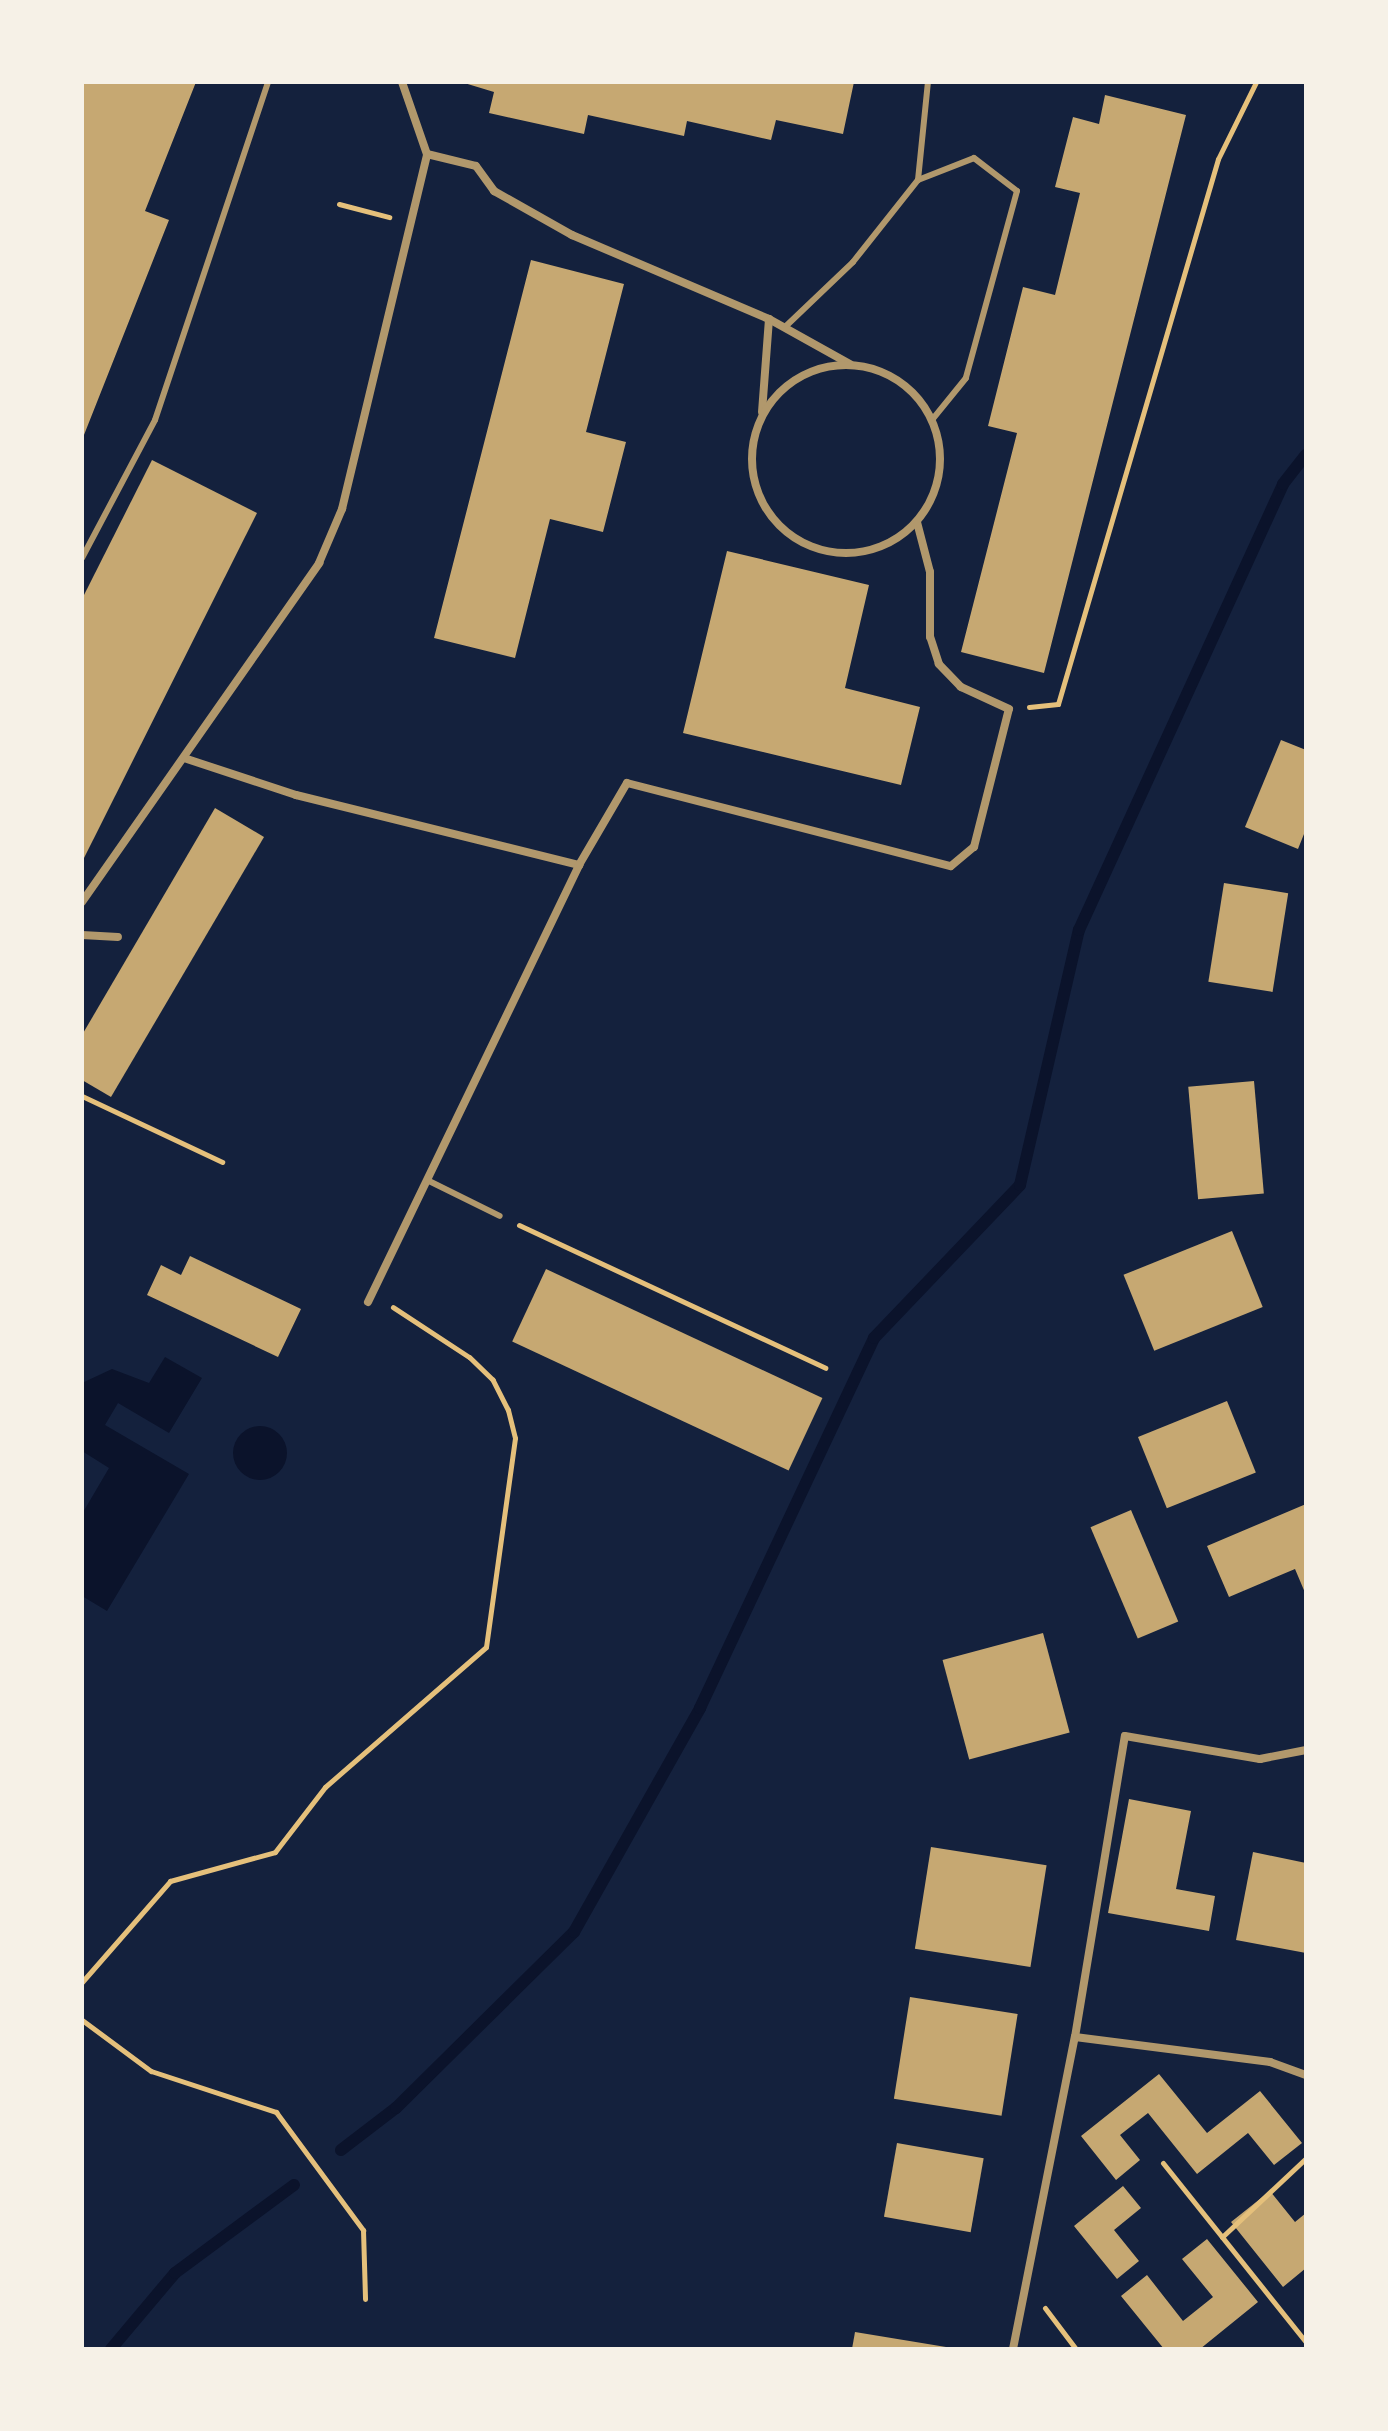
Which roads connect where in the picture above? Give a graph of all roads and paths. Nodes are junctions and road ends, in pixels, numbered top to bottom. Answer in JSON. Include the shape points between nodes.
{"nodes":[{"id":1,"x":268,"y":82,"type":"edge"},
{"id":2,"x":402,"y":82,"type":"edge"},
{"id":3,"x":928,"y":82,"type":"edge"},
{"id":4,"x":1256,"y":82,"type":"edge"},
{"id":5,"x":427,"y":154,"type":"junction"},
{"id":6,"x":918,"y":180,"type":"junction"},
{"id":7,"x":339,"y":204,"type":"dead end"},
{"id":8,"x":411,"y":222,"type":"junction"},
{"id":9,"x":769,"y":319,"type":"junction"},
{"id":10,"x":785,"y":327,"type":"junction"},
{"id":11,"x":851,"y":365,"type":"junction"},
{"id":12,"x":762,"y":413,"type":"junction"},
{"id":13,"x":932,"y":420,"type":"junction"},
{"id":14,"x":917,"y":522,"type":"junction"},
{"id":15,"x":82,"y":558,"type":"edge"},
{"id":16,"x":1009,"y":709,"type":"junction"},
{"id":17,"x":184,"y":758,"type":"junction"},
{"id":18,"x":579,"y":865,"type":"junction"},
{"id":19,"x":82,"y":902,"type":"edge"},
{"id":20,"x":82,"y":935,"type":"edge"},
{"id":21,"x":118,"y":937,"type":"dead end"},
{"id":22,"x":82,"y":1096,"type":"edge"},
{"id":23,"x":222,"y":1162,"type":"dead end"},
{"id":24,"x":427,"y":1180,"type":"junction"},
{"id":25,"x":500,"y":1216,"type":"joint"},
{"id":26,"x":370,"y":1297,"type":"joint"},
{"id":27,"x":825,"y":1368,"type":"dead end"},
{"id":28,"x":1306,"y":1750,"type":"edge"},
{"id":29,"x":82,"y":1982,"type":"edge"},
{"id":30,"x":82,"y":2020,"type":"edge"},
{"id":31,"x":1075,"y":2037,"type":"junction"},
{"id":32,"x":1306,"y":2075,"type":"edge"},
{"id":33,"x":1306,"y":2158,"type":"edge"},
{"id":34,"x":1163,"y":2163,"type":"dead end"},
{"id":35,"x":1222,"y":2237,"type":"junction"},
{"id":36,"x":1026,"y":2282,"type":"junction"},
{"id":37,"x":365,"y":2299,"type":"dead end"},
{"id":38,"x":1306,"y":2342,"type":"edge"},
{"id":39,"x":1013,"y":2349,"type":"edge"},
{"id":40,"x":1076,"y":2349,"type":"edge"}],
"edges":[{"from":1,"to":15,"type":"lane","via":[[155,420]]},
{"from":2,"to":5,"type":"street"},
{"from":3,"to":6,"type":"lane"},
{"from":4,"to":16,"type":"path","via":[[1218,159],[1058,704]]},
{"from":5,"to":8,"type":"street"},
{"from":5,"to":9,"type":"street","via":[[476,166],[494,191],[572,235]]},
{"from":6,"to":10,"type":"lane","via":[[853,262]]},
{"from":6,"to":13,"type":"lane","via":[[974,158],[1017,191],[966,378]]},
{"from":7,"to":8,"type":"path"},
{"from":8,"to":17,"type":"street","via":[[331,536],[319,563]]},
{"from":9,"to":10,"type":"street"},
{"from":9,"to":12,"type":"street"},
{"from":10,"to":11,"type":"street"},
{"from":11,"to":12,"type":"street","via":[[800,376]]},
{"from":11,"to":13,"type":"street","via":[[899,381]]},
{"from":12,"to":14,"type":"street","via":[[752,441],[751,470],[759,500],[777,526],[803,544],[833,553],[864,553],[893,542]]},
{"from":13,"to":14,"type":"street","via":[[940,473]]},
{"from":14,"to":16,"type":"street","via":[[930,572],[930,637],[939,664],[961,687]]},
{"from":16,"to":18,"type":"street","via":[[974,847],[951,866],[627,783]]},
{"from":17,"to":18,"type":"street","via":[[296,795]]},
{"from":17,"to":19,"type":"street"},
{"from":18,"to":24,"type":"street"},
{"from":20,"to":21,"type":"street"},
{"from":22,"to":23,"type":"path"},
{"from":24,"to":25,"type":"lane"},
{"from":24,"to":26,"type":"street"},
{"from":25,"to":27,"type":"path"},
{"from":26,"to":29,"type":"path","via":[[469,1357],[493,1380],[508,1410],[515,1438],[486,1647],[325,1787],[275,1852],[170,1881]]},
{"from":28,"to":31,"type":"street","via":[[1260,1759],[1125,1736]]},
{"from":30,"to":37,"type":"path","via":[[151,2071],[276,2112],[363,2230]]},
{"from":31,"to":32,"type":"street","via":[[1270,2062]]},
{"from":31,"to":36,"type":"street"},
{"from":33,"to":35,"type":"path"},
{"from":34,"to":35,"type":"path"},
{"from":35,"to":38,"type":"path"},
{"from":36,"to":39,"type":"street"},
{"from":36,"to":40,"type":"path"}]}
